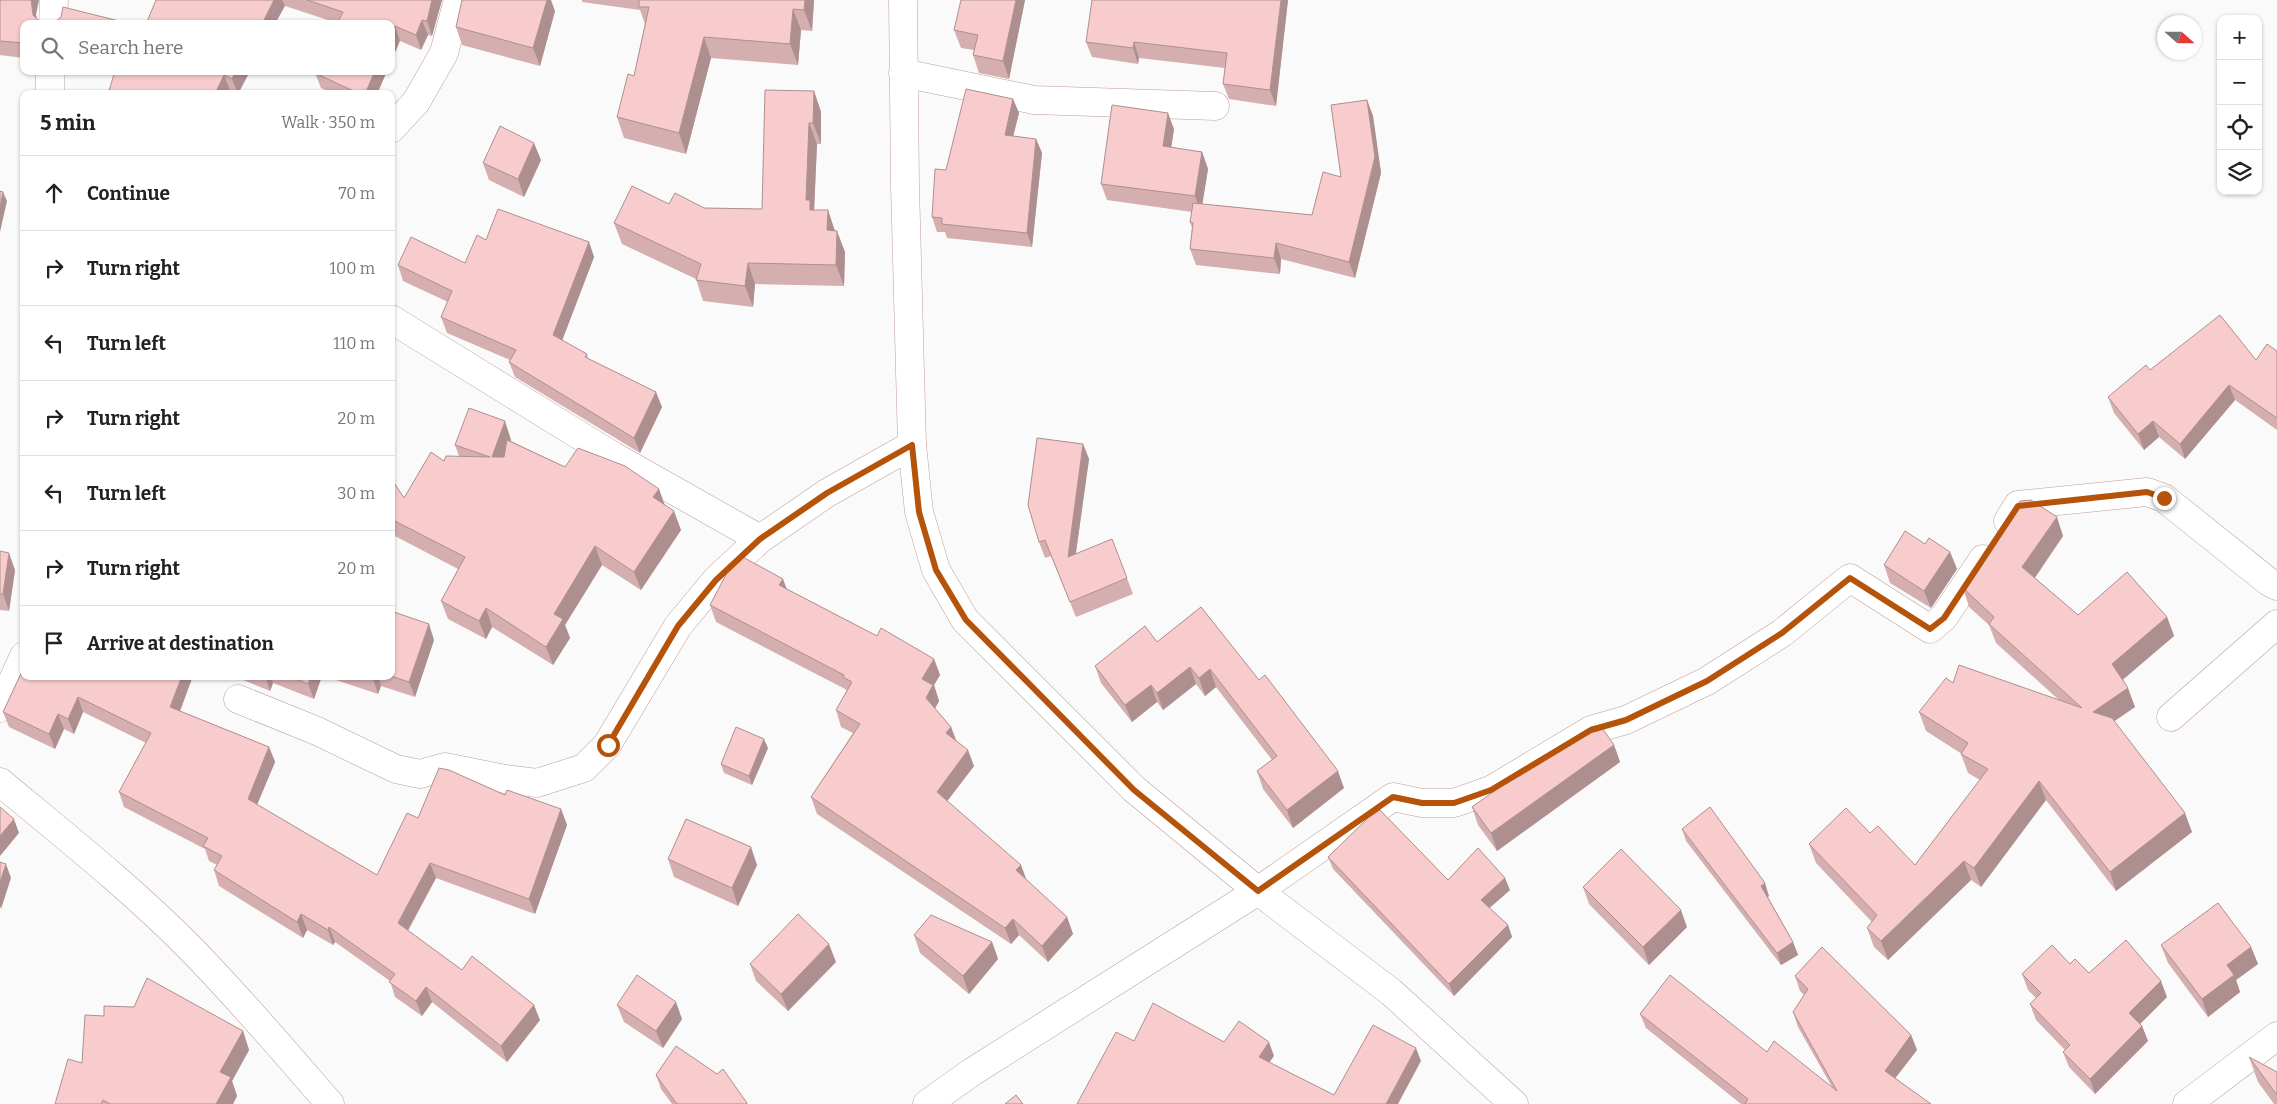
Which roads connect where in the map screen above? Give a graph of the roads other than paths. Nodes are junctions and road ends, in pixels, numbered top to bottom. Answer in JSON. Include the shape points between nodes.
{"nodes":[{"id":1,"x":54,"y":0,"type":"edge"},
{"id":2,"x":458,"y":0,"type":"edge"},
{"id":3,"x":904,"y":0,"type":"edge"},
{"id":4,"x":53,"y":20,"type":"edge"},
{"id":5,"x":903,"y":73,"type":"junction"},
{"id":6,"x":50,"y":75,"type":"edge"},
{"id":7,"x":50,"y":90,"type":"edge"},
{"id":8,"x":1216,"y":106,"type":"dead end"},
{"id":9,"x":395,"y":125,"type":"edge"},
{"id":10,"x":395,"y":321,"type":"edge"},
{"id":11,"x":912,"y":445,"type":"junction"},
{"id":12,"x":760,"y":539,"type":"junction"},
{"id":13,"x":2277,"y":586,"type":"edge"},
{"id":14,"x":2277,"y":624,"type":"edge"},
{"id":15,"x":20,"y":665,"type":"edge"},
{"id":16,"x":238,"y":699,"type":"dead end"},
{"id":17,"x":0,"y":708,"type":"edge"},
{"id":18,"x":2171,"y":717,"type":"dead end"},
{"id":19,"x":0,"y":782,"type":"edge"},
{"id":20,"x":1258,"y":891,"type":"junction"},
{"id":21,"x":2277,"y":1036,"type":"edge"},
{"id":22,"x":330,"y":1104,"type":"edge"},
{"id":23,"x":927,"y":1104,"type":"edge"},
{"id":24,"x":1514,"y":1104,"type":"edge"},
{"id":25,"x":2187,"y":1104,"type":"edge"}],
"edges":[{"from":1,"to":4,"type":"street"},
{"from":2,"to":9,"type":"street","via":[[444,53],[416,102]]},
{"from":3,"to":5,"type":"street"},
{"from":5,"to":8,"type":"street","via":[[1034,100]]},
{"from":5,"to":11,"type":"street"},
{"from":6,"to":7,"type":"street"},
{"from":10,"to":12,"type":"street","via":[[605,451]]},
{"from":11,"to":12,"type":"street","via":[[827,493]]},
{"from":11,"to":20,"type":"street","via":[[919,512],[936,570],[966,620],[1134,790]]},
{"from":12,"to":16,"type":"street","via":[[716,580],[678,626],[608,745],[584,768],[556,778],[537,783],[505,780],[445,767],[420,774],[396,770]]},
{"from":13,"to":20,"type":"street","via":[[2164,498],[2147,492],[2018,506],[1944,618],[1930,629],[1850,578],[1782,633],[1707,681],[1626,720],[1591,730],[1491,790],[1454,803],[1422,803],[1393,797]]},
{"from":14,"to":18,"type":"street"},
{"from":15,"to":17,"type":"street"},
{"from":19,"to":22,"type":"street","via":[[80,848],[190,949],[272,1036]]},
{"from":20,"to":23,"type":"street","via":[[972,1072]]},
{"from":20,"to":24,"type":"street","via":[[1391,992]]},
{"from":21,"to":25,"type":"street"}]}
